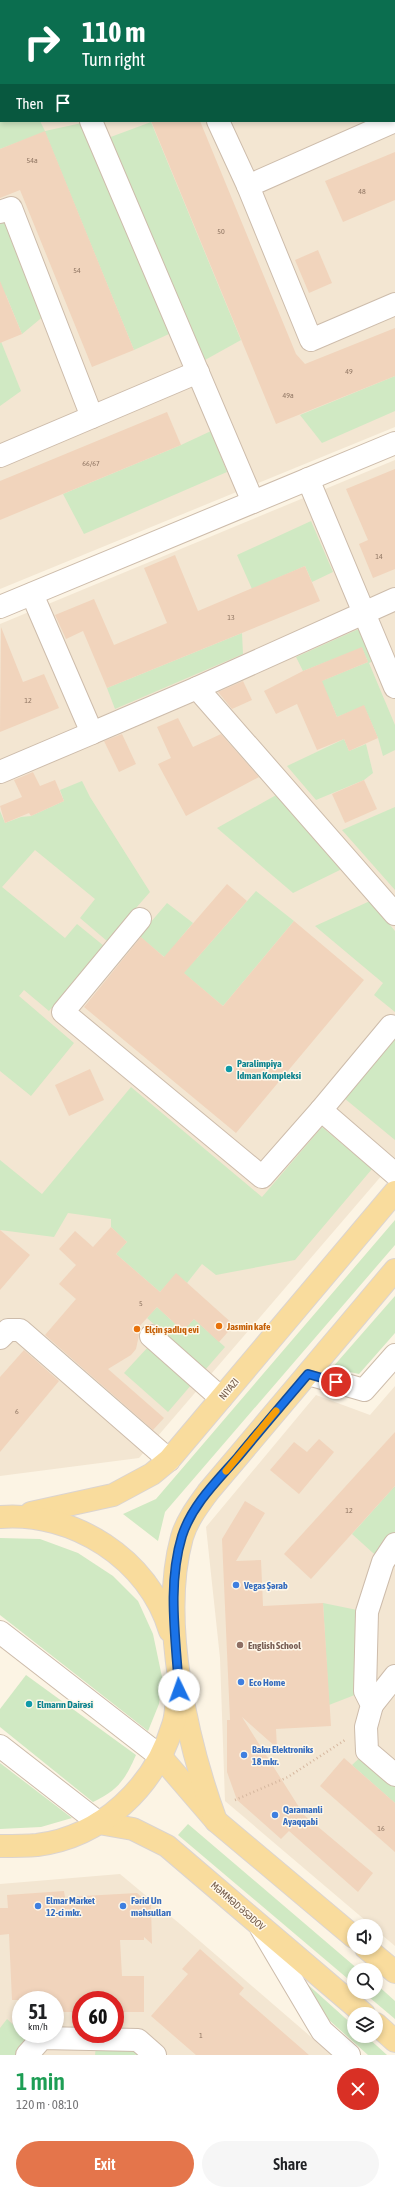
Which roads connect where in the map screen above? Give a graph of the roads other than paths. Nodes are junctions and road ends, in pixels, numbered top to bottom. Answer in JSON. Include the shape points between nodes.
{"nodes":[{"id":1,"x":91,"y":122,"type":"edge"},
{"id":2,"x":218,"y":122,"type":"edge"},
{"id":3,"x":393,"y":122,"type":"edge"},
{"id":4,"x":248,"y":186,"type":"junction"},
{"id":5,"x":0,"y":212,"type":"edge"},
{"id":6,"x":395,"y":304,"type":"edge"},
{"id":7,"x":198,"y":372,"type":"junction"},
{"id":8,"x":92,"y":417,"type":"junction"},
{"id":9,"x":395,"y":443,"type":"edge"},
{"id":10,"x":0,"y":456,"type":"edge"},
{"id":11,"x":308,"y":479,"type":"junction"},
{"id":12,"x":253,"y":502,"type":"junction"},
{"id":13,"x":32,"y":594,"type":"junction"},
{"id":14,"x":395,"y":599,"type":"edge"},
{"id":15,"x":0,"y":607,"type":"edge"},
{"id":16,"x":365,"y":612,"type":"junction"},
{"id":17,"x":395,"y":687,"type":"edge"},
{"id":18,"x":197,"y":688,"type":"junction"},
{"id":19,"x":92,"y":733,"type":"junction"},
{"id":20,"x":0,"y":772,"type":"edge"},
{"id":21,"x":395,"y":914,"type":"edge"},
{"id":22,"x":140,"y":919,"type":"dead end"},
{"id":23,"x":391,"y":1026,"type":"dead end"},
{"id":24,"x":320,"y":1110,"type":"junction"},
{"id":25,"x":395,"y":1174,"type":"edge"},
{"id":26,"x":395,"y":1192,"type":"edge"},
{"id":27,"x":395,"y":1270,"type":"edge"},
{"id":28,"x":151,"y":1336,"type":"dead end"},
{"id":29,"x":0,"y":1338,"type":"edge"},
{"id":30,"x":395,"y":1355,"type":"edge"},
{"id":31,"x":308,"y":1374,"type":"junction"},
{"id":32,"x":221,"y":1398,"type":"junction"},
{"id":33,"x":169,"y":1460,"type":"junction"},
{"id":34,"x":8,"y":1517,"type":"edge"},
{"id":35,"x":395,"y":1544,"type":"edge"},
{"id":36,"x":0,"y":1632,"type":"edge"},
{"id":37,"x":177,"y":1655,"type":"junction"},
{"id":38,"x":395,"y":1676,"type":"edge"},
{"id":39,"x":372,"y":1705,"type":"junction"},
{"id":40,"x":0,"y":1746,"type":"edge"},
{"id":41,"x":161,"y":1757,"type":"junction"},
{"id":42,"x":395,"y":1775,"type":"edge"},
{"id":43,"x":216,"y":1821,"type":"junction"},
{"id":44,"x":99,"y":1823,"type":"junction"},
{"id":45,"x":37,"y":1845,"type":"junction"},
{"id":46,"x":0,"y":1846,"type":"edge"},
{"id":47,"x":0,"y":1852,"type":"edge"},
{"id":48,"x":260,"y":1925,"type":"junction"},
{"id":49,"x":347,"y":1932,"type":"edge"},
{"id":50,"x":377,"y":1955,"type":"edge"},
{"id":51,"x":392,"y":1965,"type":"edge"},
{"id":52,"x":356,"y":2007,"type":"edge"},
{"id":53,"x":383,"y":2030,"type":"edge"},
{"id":54,"x":395,"y":2041,"type":"edge"},
{"id":55,"x":27,"y":2055,"type":"edge"},
{"id":56,"x":155,"y":2055,"type":"edge"},
{"id":57,"x":349,"y":2055,"type":"edge"}],
"edges":[{"from":1,"to":7,"type":"street"},
{"from":2,"to":4,"type":"street"},
{"from":3,"to":4,"type":"street"},
{"from":4,"to":6,"type":"street","via":[[311,340]]},
{"from":5,"to":8,"type":"street","via":[[11,208]]},
{"from":7,"to":8,"type":"street"},
{"from":7,"to":12,"type":"street"},
{"from":8,"to":10,"type":"street"},
{"from":9,"to":11,"type":"street"},
{"from":11,"to":12,"type":"street"},
{"from":11,"to":16,"type":"street"},
{"from":12,"to":13,"type":"street"},
{"from":13,"to":15,"type":"street"},
{"from":13,"to":19,"type":"street"},
{"from":14,"to":16,"type":"street"},
{"from":16,"to":17,"type":"street"},
{"from":16,"to":18,"type":"street"},
{"from":18,"to":19,"type":"street"},
{"from":18,"to":21,"type":"street"},
{"from":19,"to":20,"type":"street"},
{"from":22,"to":24,"type":"street","via":[[63,1012],[262,1177]]},
{"from":23,"to":24,"type":"street"},
{"from":24,"to":25,"type":"street"},
{"from":26,"to":32,"type":"main road","name":"NIYAZI"},
{"from":27,"to":31,"type":"main road"},
{"from":28,"to":32,"type":"street"},
{"from":29,"to":33,"type":"street","via":[[8,1330],[20,1330]]},
{"from":30,"to":31,"type":"street","via":[[364,1390]]},
{"from":31,"to":37,"type":"main road","via":[[208,1492],[191,1516],[182,1535],[173,1598]]},
{"from":32,"to":33,"type":"main road","name":"NIYAZI"},
{"from":33,"to":34,"type":"main road","name":"NIYAZI","via":[[152,1474],[113,1495]]},
{"from":34,"to":37,"type":"main road","via":[[54,1521],[90,1535],[122,1557],[147,1585],[166,1618]]},
{"from":35,"to":39,"type":"street","via":[[383,1562],[367,1612],[365,1691]]},
{"from":36,"to":41,"type":"street"},
{"from":37,"to":41,"type":"main road","via":[[179,1690],[173,1724]]},
{"from":37,"to":43,"type":"main road","via":[[190,1741]]},
{"from":38,"to":39,"type":"street"},
{"from":39,"to":42,"type":"street","via":[[366,1727],[367,1751]]},
{"from":40,"to":44,"type":"street"},
{"from":41,"to":43,"type":"main road"},
{"from":41,"to":44,"type":"main road","via":[[145,1782],[124,1805]]},
{"from":43,"to":49,"type":"main road"},
{"from":44,"to":45,"type":"main road","via":[[69,1837]]},
{"from":44,"to":48,"type":"main road","name":"MƏMMƏD ƏSƏDOV","via":[[133,1829],[167,1846]]},
{"from":45,"to":46,"type":"main road"},
{"from":45,"to":47,"type":"street"},
{"from":48,"to":52,"type":"main road","name":"MƏMMƏD ƏSƏDOV"},
{"from":48,"to":57,"type":"street","via":[[322,2031]]},
{"from":50,"to":51,"type":"main road"},
{"from":53,"to":54,"type":"main road"},
{"from":55,"to":56,"type":"street","via":[[42,2038],[138,2040]]}]}
